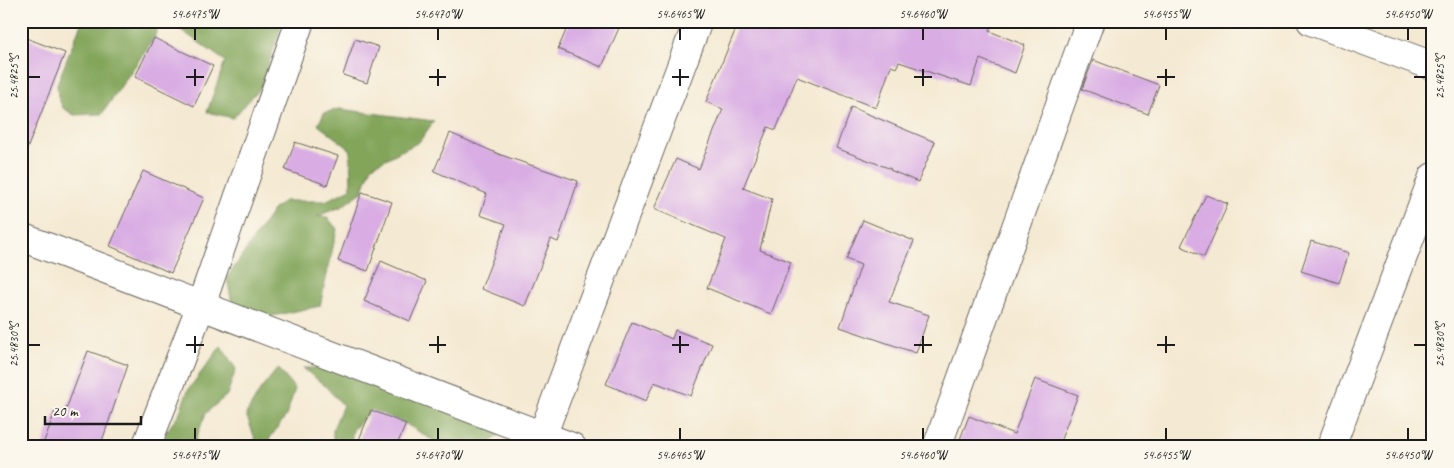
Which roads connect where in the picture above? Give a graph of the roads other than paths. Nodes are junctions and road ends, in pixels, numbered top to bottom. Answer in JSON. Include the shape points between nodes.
{"nodes":[{"id":1,"x":300,"y":21,"type":"edge"},
{"id":2,"x":698,"y":21,"type":"edge"},
{"id":3,"x":1090,"y":21,"type":"edge"},
{"id":4,"x":1311,"y":21,"type":"edge"},
{"id":5,"x":1433,"y":66,"type":"edge"},
{"id":6,"x":1433,"y":177,"type":"edge"},
{"id":7,"x":21,"y":237,"type":"edge"},
{"id":8,"x":201,"y":305,"type":"junction"},
{"id":9,"x":540,"y":441,"type":"edge"},
{"id":10,"x":146,"y":447,"type":"edge"},
{"id":11,"x":572,"y":447,"type":"edge"},
{"id":12,"x":937,"y":447,"type":"edge"},
{"id":13,"x":1331,"y":447,"type":"edge"}],
"edges":[{"from":1,"to":8,"type":"street"},
{"from":2,"to":9,"type":"street"},
{"from":3,"to":12,"type":"street"},
{"from":4,"to":5,"type":"street"},
{"from":6,"to":13,"type":"street"},
{"from":7,"to":8,"type":"street"},
{"from":8,"to":9,"type":"street"},
{"from":8,"to":10,"type":"street"},
{"from":9,"to":11,"type":"street"}]}
